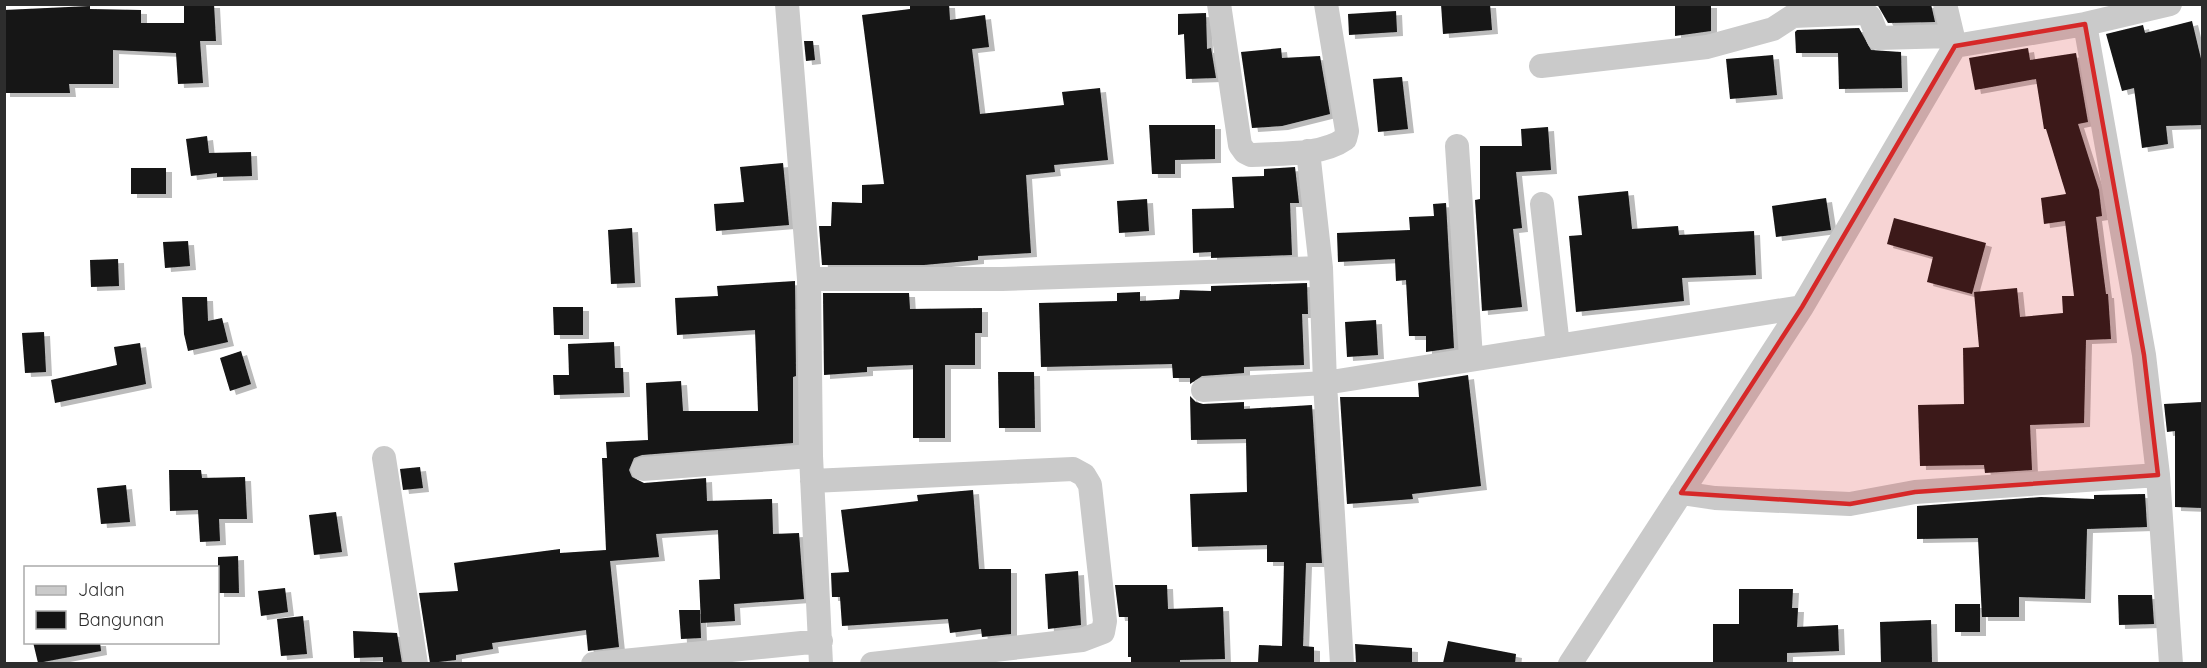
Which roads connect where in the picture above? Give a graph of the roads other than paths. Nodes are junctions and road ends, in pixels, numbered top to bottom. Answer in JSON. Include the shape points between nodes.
{"nodes":[{"id":1,"x":787,"y":4,"type":"edge"},
{"id":2,"x":1219,"y":4,"type":"edge"},
{"id":3,"x":1326,"y":4,"type":"edge"},
{"id":4,"x":1945,"y":4,"type":"edge"},
{"id":5,"x":2170,"y":4,"type":"edge"},
{"id":6,"x":2085,"y":24,"type":"junction"},
{"id":7,"x":1954,"y":41,"type":"junction"},
{"id":8,"x":1541,"y":66,"type":"dead end"},
{"id":9,"x":1457,"y":146,"type":"dead end"},
{"id":10,"x":1308,"y":150,"type":"junction"},
{"id":11,"x":1542,"y":204,"type":"dead end"},
{"id":12,"x":1321,"y":268,"type":"junction"},
{"id":13,"x":809,"y":279,"type":"junction"},
{"id":14,"x":1802,"y":308,"type":"junction"},
{"id":15,"x":1558,"y":346,"type":"junction"},
{"id":16,"x":1471,"y":358,"type":"junction"},
{"id":17,"x":1325,"y":383,"type":"junction"},
{"id":18,"x":1203,"y":390,"type":"dead end"},
{"id":19,"x":811,"y":456,"type":"junction"},
{"id":20,"x":384,"y":458,"type":"dead end"},
{"id":21,"x":643,"y":469,"type":"dead end"},
{"id":22,"x":2158,"y":475,"type":"junction"},
{"id":23,"x":812,"y":481,"type":"junction"},
{"id":24,"x":1681,"y":493,"type":"junction"},
{"id":25,"x":821,"y":652,"type":"edge"},
{"id":26,"x":416,"y":663,"type":"edge"},
{"id":27,"x":593,"y":663,"type":"edge"},
{"id":28,"x":872,"y":663,"type":"edge"},
{"id":29,"x":1342,"y":663,"type":"edge"},
{"id":30,"x":1570,"y":663,"type":"edge"},
{"id":31,"x":2171,"y":663,"type":"edge"}],
"edges":[{"from":1,"to":13,"type":"street"},
{"from":2,"to":10,"type":"street","via":[[1241,149],[1251,154]]},
{"from":3,"to":10,"type":"street","via":[[1347,131],[1346,139],[1339,144]]},
{"from":4,"to":7,"type":"street"},
{"from":5,"to":6,"type":"street"},
{"from":6,"to":7,"type":"street"},
{"from":6,"to":22,"type":"street","via":[[2144,355]]},
{"from":7,"to":8,"type":"street","via":[[1878,38],[1865,13],[1793,16],[1773,29],[1707,47]]},
{"from":7,"to":14,"type":"street"},
{"from":9,"to":16,"type":"street"},
{"from":10,"to":12,"type":"street"},
{"from":11,"to":15,"type":"street"},
{"from":12,"to":13,"type":"street","via":[[1002,279]]},
{"from":12,"to":17,"type":"street"},
{"from":13,"to":19,"type":"street"},
{"from":14,"to":15,"type":"street"},
{"from":14,"to":24,"type":"street"},
{"from":15,"to":16,"type":"street"},
{"from":16,"to":17,"type":"street"},
{"from":17,"to":18,"type":"street"},
{"from":17,"to":29,"type":"street"},
{"from":19,"to":21,"type":"street"},
{"from":19,"to":23,"type":"street"},
{"from":20,"to":26,"type":"street"},
{"from":22,"to":24,"type":"street","via":[[1915,492],[1850,504]]},
{"from":22,"to":31,"type":"street"},
{"from":23,"to":25,"type":"street"},
{"from":23,"to":28,"type":"street","via":[[1073,469],[1084,475],[1090,486],[1103,632],[1082,640]]},
{"from":24,"to":30,"type":"street"},
{"from":25,"to":27,"type":"street"}]}
